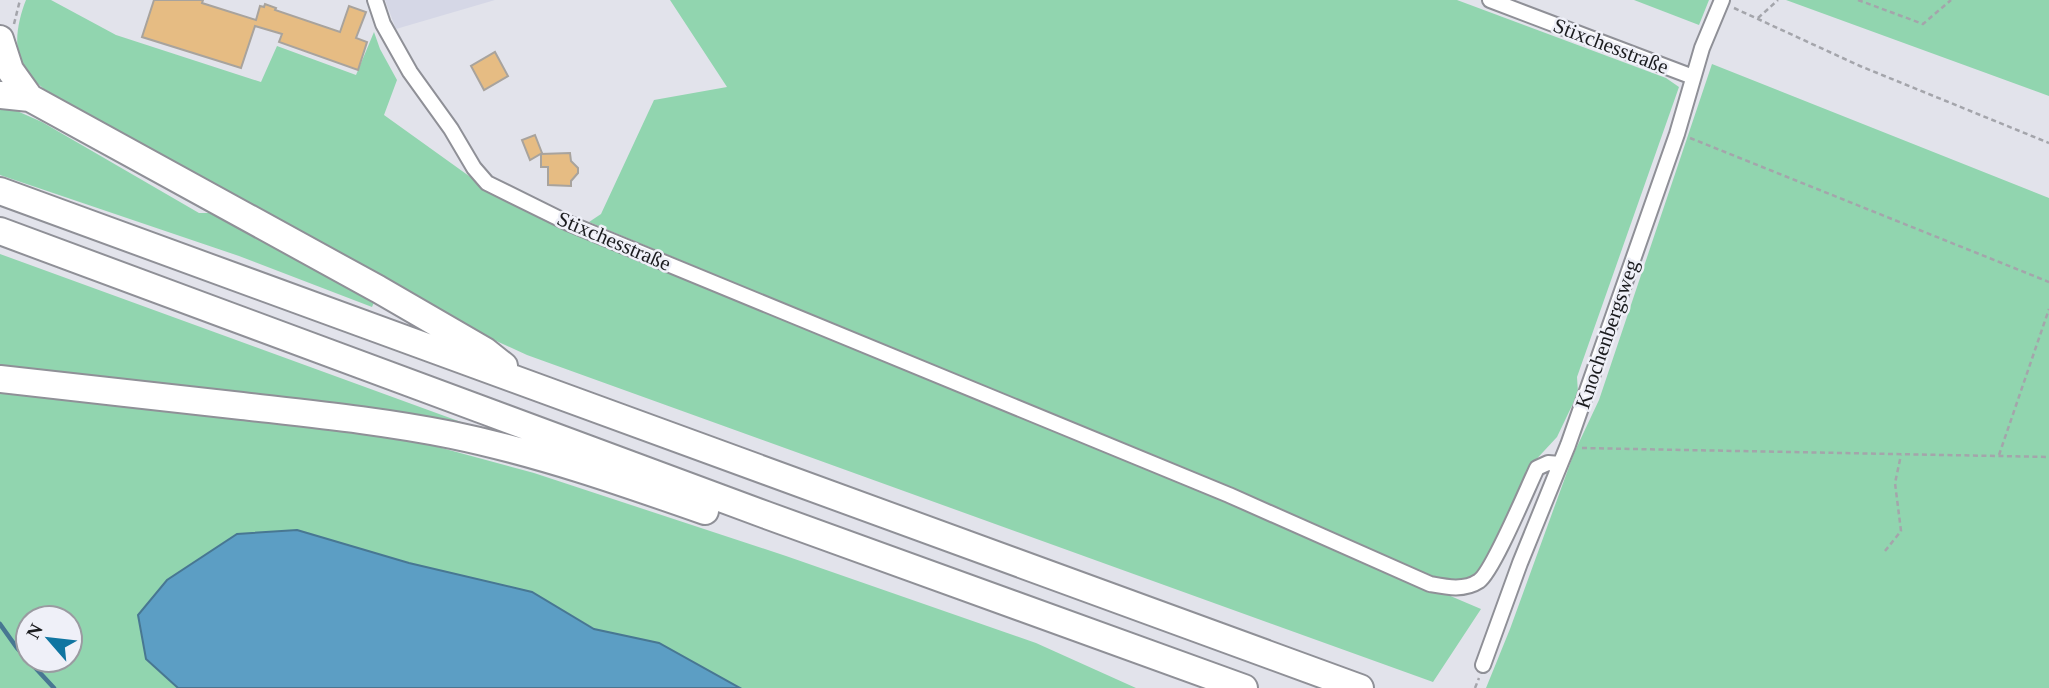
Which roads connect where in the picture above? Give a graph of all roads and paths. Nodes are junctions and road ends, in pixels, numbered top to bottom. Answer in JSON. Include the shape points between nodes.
{"nodes":[{"id":1,"x":375,"y":0,"type":"edge"},
{"id":2,"x":1490,"y":0,"type":"edge"},
{"id":3,"x":1779,"y":0,"type":"edge"},
{"id":4,"x":1858,"y":0,"type":"edge"},
{"id":5,"x":1951,"y":0,"type":"edge"},
{"id":6,"x":1721,"y":1,"type":"edge"},
{"id":7,"x":1758,"y":18,"type":"junction"},
{"id":8,"x":0,"y":39,"type":"edge"},
{"id":9,"x":1693,"y":77,"type":"junction"},
{"id":10,"x":0,"y":95,"type":"edge"},
{"id":11,"x":30,"y":99,"type":"junction"},
{"id":12,"x":1677,"y":134,"type":"junction"},
{"id":13,"x":2049,"y":143,"type":"edge"},
{"id":14,"x":0,"y":191,"type":"edge"},
{"id":15,"x":0,"y":231,"type":"edge"},
{"id":16,"x":2049,"y":282,"type":"edge"},
{"id":17,"x":2049,"y":309,"type":"edge"},
{"id":18,"x":0,"y":379,"type":"edge"},
{"id":19,"x":527,"y":385,"type":"junction"},
{"id":20,"x":1568,"y":444,"type":"junction"},
{"id":21,"x":1901,"y":454,"type":"junction"},
{"id":22,"x":1999,"y":455,"type":"junction"},
{"id":23,"x":2049,"y":457,"type":"edge"},
{"id":24,"x":1560,"y":464,"type":"junction"},
{"id":25,"x":766,"y":515,"type":"junction"},
{"id":26,"x":1885,"y":551,"type":"dead end"},
{"id":27,"x":1483,"y":665,"type":"dead end"},
{"id":28,"x":1244,"y":688,"type":"edge"},
{"id":29,"x":1360,"y":688,"type":"edge"}],
"edges":[{"from":1,"to":24,"type":"street","name":"Stixchesstraße","via":[[410,72],[487,183],[568,223],[1229,495],[1430,584],[1455,589],[1478,581],[1537,468]]},
{"from":2,"to":9,"type":"street","name":"Stixchesstraße"},
{"from":3,"to":7,"type":"path"},
{"from":4,"to":5,"type":"path","via":[[1923,24]]},
{"from":6,"to":7,"type":"path"},
{"from":6,"to":9,"type":"street","name":"Knochenbergsweg"},
{"from":7,"to":13,"type":"path","via":[[1860,66]]},
{"from":8,"to":11,"type":"highway","via":[[10,70]]},
{"from":9,"to":12,"type":"street","name":"Knochenbergsweg"},
{"from":10,"to":11,"type":"highway"},
{"from":11,"to":19,"type":"highway","via":[[378,289],[485,351]]},
{"from":12,"to":16,"type":"path"},
{"from":12,"to":20,"type":"street","name":"Knochenbergsweg"},
{"from":14,"to":19,"type":"highway"},
{"from":15,"to":25,"type":"highway"},
{"from":17,"to":22,"type":"path"},
{"from":18,"to":25,"type":"highway","via":[[392,424],[554,461],[720,516]]},
{"from":19,"to":29,"type":"highway"},
{"from":20,"to":21,"type":"path","via":[[1579,448]]},
{"from":20,"to":24,"type":"street","name":"Knochenbergsweg"},
{"from":21,"to":22,"type":"path"},
{"from":21,"to":26,"type":"path","via":[[1895,482],[1901,531]]},
{"from":22,"to":23,"type":"path"},
{"from":24,"to":27,"type":"street","name":"Knochenbergsweg"},
{"from":25,"to":28,"type":"highway"}]}
